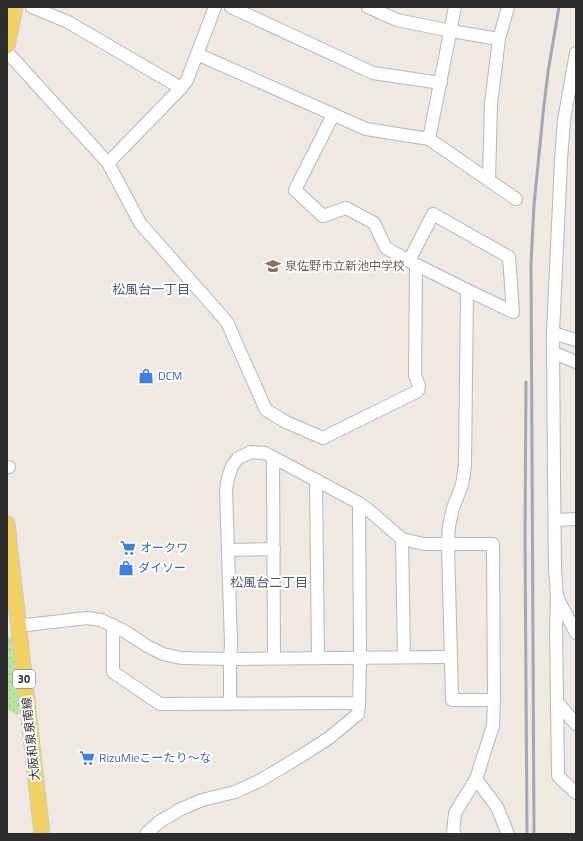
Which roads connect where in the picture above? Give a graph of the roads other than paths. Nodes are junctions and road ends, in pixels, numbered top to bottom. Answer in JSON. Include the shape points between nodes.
{"nodes":[{"id":1,"x":15,"y":7,"type":"edge"},
{"id":2,"x":32,"y":7,"type":"edge"},
{"id":3,"x":215,"y":7,"type":"edge"},
{"id":4,"x":231,"y":7,"type":"edge"},
{"id":5,"x":455,"y":7,"type":"edge"},
{"id":6,"x":508,"y":7,"type":"edge"},
{"id":7,"x":371,"y":8,"type":"edge"},
{"id":8,"x":451,"y":31,"type":"junction"},
{"id":9,"x":499,"y":39,"type":"junction"},
{"id":10,"x":7,"y":46,"type":"edge"},
{"id":11,"x":7,"y":52,"type":"edge"},
{"id":12,"x":576,"y":53,"type":"edge"},
{"id":13,"x":197,"y":54,"type":"junction"},
{"id":14,"x":441,"y":83,"type":"junction"},
{"id":15,"x":181,"y":88,"type":"junction"},
{"id":16,"x":571,"y":109,"type":"edge"},
{"id":17,"x":333,"y":115,"type":"junction"},
{"id":18,"x":429,"y":139,"type":"junction"},
{"id":19,"x":108,"y":164,"type":"junction"},
{"id":20,"x":489,"y":180,"type":"junction"},
{"id":21,"x":516,"y":199,"type":"dead end"},
{"id":22,"x":412,"y":263,"type":"junction"},
{"id":23,"x":467,"y":290,"type":"junction"},
{"id":24,"x":553,"y":333,"type":"junction"},
{"id":25,"x":576,"y":340,"type":"edge"},
{"id":26,"x":554,"y":353,"type":"junction"},
{"id":27,"x":576,"y":362,"type":"edge"},
{"id":28,"x":273,"y":457,"type":"junction"},
{"id":29,"x":316,"y":480,"type":"junction"},
{"id":30,"x":359,"y":503,"type":"junction"},
{"id":31,"x":576,"y":519,"type":"edge"},
{"id":32,"x":555,"y":520,"type":"junction"},
{"id":33,"x":7,"y":524,"type":"edge"},
{"id":34,"x":402,"y":539,"type":"junction"},
{"id":35,"x":448,"y":544,"type":"junction"},
{"id":36,"x":274,"y":549,"type":"junction"},
{"id":37,"x":228,"y":550,"type":"junction"},
{"id":38,"x":557,"y":597,"type":"junction"},
{"id":39,"x":113,"y":625,"type":"junction"},
{"id":40,"x":18,"y":626,"type":"junction"},
{"id":41,"x":576,"y":633,"type":"edge"},
{"id":42,"x":404,"y":657,"type":"junction"},
{"id":43,"x":451,"y":657,"type":"junction"},
{"id":44,"x":274,"y":658,"type":"junction"},
{"id":45,"x":318,"y":658,"type":"junction"},
{"id":46,"x":360,"y":658,"type":"junction"},
{"id":47,"x":230,"y":659,"type":"junction"},
{"id":48,"x":494,"y":700,"type":"junction"},
{"id":49,"x":230,"y":703,"type":"junction"},
{"id":50,"x":359,"y":703,"type":"junction"},
{"id":51,"x":558,"y":703,"type":"junction"},
{"id":52,"x":576,"y":724,"type":"edge"},
{"id":53,"x":476,"y":779,"type":"junction"},
{"id":54,"x":576,"y":793,"type":"edge"},
{"id":55,"x":42,"y":834,"type":"edge"},
{"id":56,"x":146,"y":834,"type":"edge"},
{"id":57,"x":455,"y":834,"type":"edge"},
{"id":58,"x":508,"y":834,"type":"edge"}],
"edges":[{"from":1,"to":10,"type":"main road"},
{"from":2,"to":15,"type":"street","via":[[68,22]]},
{"from":3,"to":13,"type":"street"},
{"from":4,"to":14,"type":"street","via":[[373,73]]},
{"from":5,"to":8,"type":"street"},
{"from":6,"to":9,"type":"street"},
{"from":7,"to":8,"type":"street","via":[[397,20]]},
{"from":8,"to":9,"type":"street"},
{"from":8,"to":14,"type":"street"},
{"from":9,"to":20,"type":"street","via":[[491,104]]},
{"from":11,"to":19,"type":"street"},
{"from":12,"to":16,"type":"street"},
{"from":13,"to":15,"type":"street","via":[[187,80]]},
{"from":13,"to":17,"type":"street"},
{"from":14,"to":18,"type":"street"},
{"from":15,"to":19,"type":"street"},
{"from":16,"to":24,"type":"street","via":[[561,160]]},
{"from":17,"to":18,"type":"street","via":[[366,130]]},
{"from":17,"to":22,"type":"street","via":[[295,190],[323,216],[346,208],[374,223],[386,248]]},
{"from":18,"to":20,"type":"street"},
{"from":19,"to":22,"type":"street","via":[[140,223],[227,322],[266,410],[323,438],[418,391],[415,375]]},
{"from":20,"to":21,"type":"street"},
{"from":22,"to":23,"type":"street"},
{"from":22,"to":23,"type":"street","via":[[433,214],[509,257],[513,312]]},
{"from":23,"to":35,"type":"street","via":[[465,466],[449,526]]},
{"from":24,"to":25,"type":"street"},
{"from":24,"to":26,"type":"street"},
{"from":26,"to":27,"type":"street"},
{"from":26,"to":32,"type":"street"},
{"from":28,"to":29,"type":"street"},
{"from":28,"to":36,"type":"street"},
{"from":28,"to":37,"type":"street","via":[[265,453],[251,452],[238,458],[232,466],[226,490]]},
{"from":29,"to":30,"type":"street"},
{"from":29,"to":45,"type":"street"},
{"from":30,"to":34,"type":"street"},
{"from":30,"to":46,"type":"street"},
{"from":31,"to":32,"type":"street"},
{"from":32,"to":38,"type":"street"},
{"from":33,"to":40,"type":"main road","name":"大阪和泉泉南線","number":"30"},
{"from":34,"to":35,"type":"street","via":[[424,544]]},
{"from":34,"to":42,"type":"street"},
{"from":35,"to":43,"type":"street"},
{"from":35,"to":48,"type":"street","via":[[493,544]]},
{"from":36,"to":37,"type":"street"},
{"from":36,"to":44,"type":"street"},
{"from":37,"to":47,"type":"street"},
{"from":38,"to":41,"type":"street"},
{"from":38,"to":51,"type":"street"},
{"from":39,"to":40,"type":"street","via":[[87,618]]},
{"from":39,"to":47,"type":"street","via":[[163,654],[181,658]]},
{"from":39,"to":49,"type":"street","via":[[113,672],[160,704]]},
{"from":40,"to":55,"type":"main road","name":"大阪和泉泉南線","number":"30"},
{"from":42,"to":43,"type":"street"},
{"from":42,"to":46,"type":"street"},
{"from":43,"to":48,"type":"street","via":[[452,700]]},
{"from":44,"to":45,"type":"street"},
{"from":44,"to":47,"type":"street"},
{"from":45,"to":46,"type":"street"},
{"from":46,"to":50,"type":"street"},
{"from":47,"to":49,"type":"street"},
{"from":48,"to":53,"type":"street","via":[[493,726]]},
{"from":49,"to":50,"type":"street"},
{"from":50,"to":56,"type":"street","via":[[358,714],[302,756],[235,792],[202,800],[180,809]]},
{"from":51,"to":52,"type":"street"},
{"from":51,"to":54,"type":"street","via":[[558,776]]},
{"from":53,"to":57,"type":"street","via":[[455,813]]},
{"from":53,"to":58,"type":"street","via":[[497,807]]}]}
